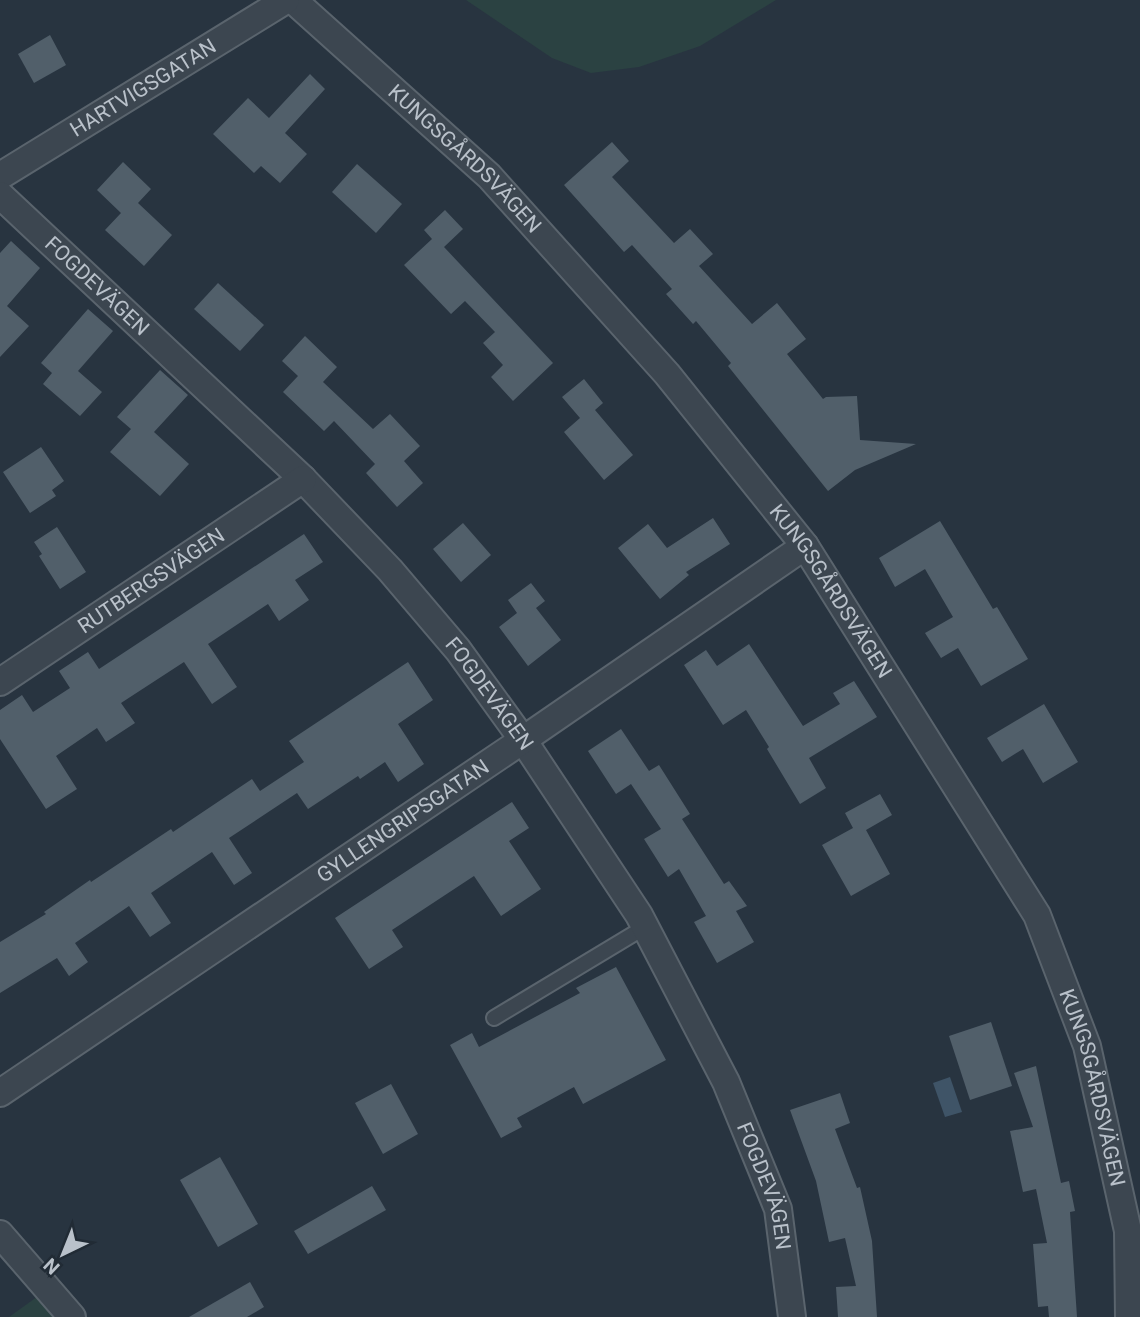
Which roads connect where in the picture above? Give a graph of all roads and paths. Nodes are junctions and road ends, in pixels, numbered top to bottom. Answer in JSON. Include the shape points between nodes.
{"nodes":[{"id":1,"x":286,"y":0,"type":"edge"},
{"id":2,"x":293,"y":0,"type":"edge"},
{"id":3,"x":0,"y":176,"type":"edge"},
{"id":4,"x":0,"y":195,"type":"edge"},
{"id":5,"x":303,"y":479,"type":"junction"},
{"id":6,"x":804,"y":546,"type":"junction"},
{"id":7,"x":0,"y":682,"type":"edge"},
{"id":8,"x":523,"y":740,"type":"junction"},
{"id":9,"x":645,"y":927,"type":"junction"},
{"id":10,"x":494,"y":1018,"type":"dead end"},
{"id":11,"x":0,"y":1093,"type":"edge"},
{"id":12,"x":0,"y":1234,"type":"edge"},
{"id":13,"x":72,"y":1317,"type":"edge"},
{"id":14,"x":792,"y":1317,"type":"edge"},
{"id":15,"x":1129,"y":1317,"type":"edge"}],
"edges":[{"from":1,"to":3,"type":"street","name":"HARTVIGSGATAN"},
{"from":2,"to":6,"type":"street","name":"KUNGSGÅRDSVÄGEN","via":[[488,176],[667,373]]},
{"from":4,"to":5,"type":"street","name":"FOGDEVÄGEN"},
{"from":5,"to":7,"type":"street","name":"RUTBERGSVÄGEN"},
{"from":5,"to":8,"type":"street","name":"FOGDEVÄGEN","via":[[458,650]]},
{"from":6,"to":8,"type":"street","name":"GYLLENGRIPSGATAN"},
{"from":6,"to":15,"type":"street","name":"KUNGSGÅRDSVÄGEN","via":[[1037,915],[1087,1046],[1128,1231]]},
{"from":8,"to":9,"type":"street","name":"FOGDEVÄGEN"},
{"from":8,"to":11,"type":"street","name":"GYLLENGRIPSGATAN"},
{"from":9,"to":10,"type":"lane"},
{"from":9,"to":14,"type":"street","name":"FOGDEVÄGEN","via":[[726,1082],[778,1209]]},
{"from":12,"to":13,"type":"street"}]}
